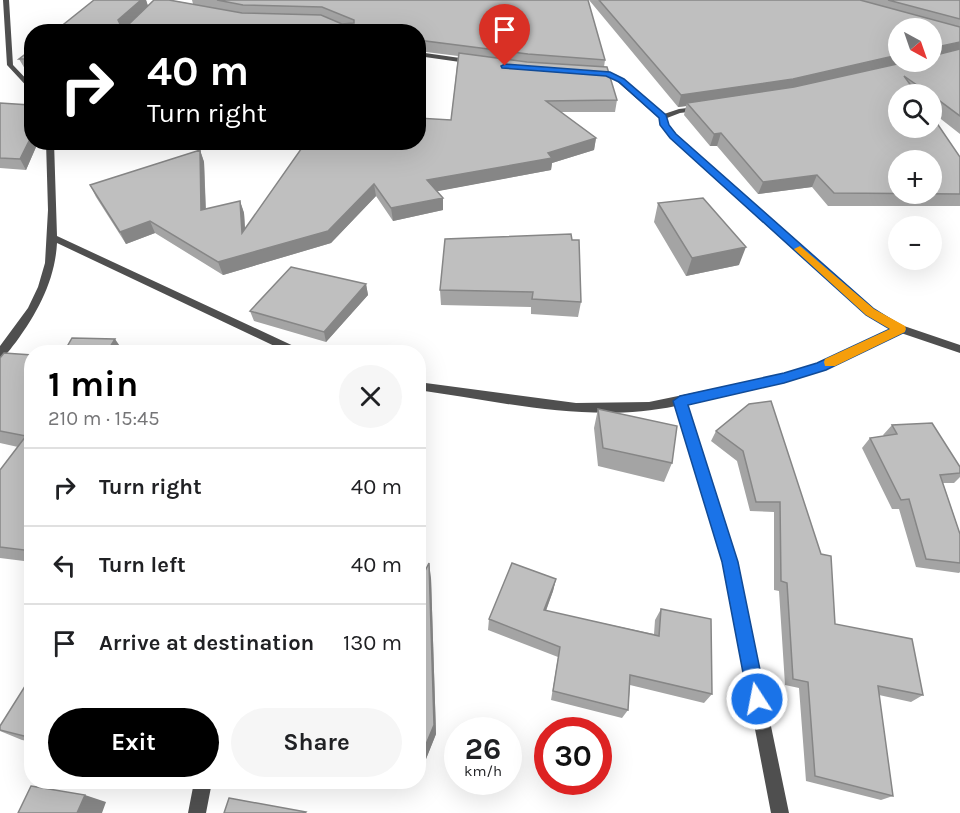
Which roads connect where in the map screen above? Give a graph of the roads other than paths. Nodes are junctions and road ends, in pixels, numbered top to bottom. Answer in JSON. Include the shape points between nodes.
{"nodes":[{"id":1,"x":6,"y":0,"type":"edge"},
{"id":2,"x":426,"y":55,"type":"edge"},
{"id":3,"x":483,"y":63,"type":"edge"},
{"id":4,"x":585,"y":72,"type":"edge"},
{"id":5,"x":24,"y":81,"type":"edge"},
{"id":6,"x":710,"y":107,"type":"edge"},
{"id":7,"x":663,"y":117,"type":"junction"},
{"id":8,"x":50,"y":150,"type":"edge"},
{"id":9,"x":52,"y":237,"type":"junction"},
{"id":10,"x":900,"y":329,"type":"junction"},
{"id":11,"x":281,"y":345,"type":"edge"},
{"id":12,"x":960,"y":349,"type":"edge"},
{"id":13,"x":0,"y":354,"type":"edge"},
{"id":14,"x":426,"y":387,"type":"edge"},
{"id":15,"x":680,"y":401,"type":"junction"},
{"id":16,"x":201,"y":789,"type":"edge"},
{"id":17,"x":196,"y":813,"type":"edge"},
{"id":18,"x":780,"y":813,"type":"edge"}],
"edges":[{"from":1,"to":5,"type":"street","via":[[10,65]]},
{"from":2,"to":3,"type":"street"},
{"from":4,"to":7,"type":"street","via":[[615,76]]},
{"from":6,"to":7,"type":"street"},
{"from":7,"to":10,"type":"street","via":[[673,136],[836,282],[870,312]]},
{"from":8,"to":9,"type":"street"},
{"from":9,"to":11,"type":"street"},
{"from":9,"to":13,"type":"street","via":[[48,274],[26,323]]},
{"from":10,"to":12,"type":"street"},
{"from":10,"to":15,"type":"street","via":[[821,366]]},
{"from":14,"to":15,"type":"street","via":[[576,408],[648,407]]},
{"from":15,"to":18,"type":"street","via":[[730,562]]},
{"from":16,"to":17,"type":"street"}]}
